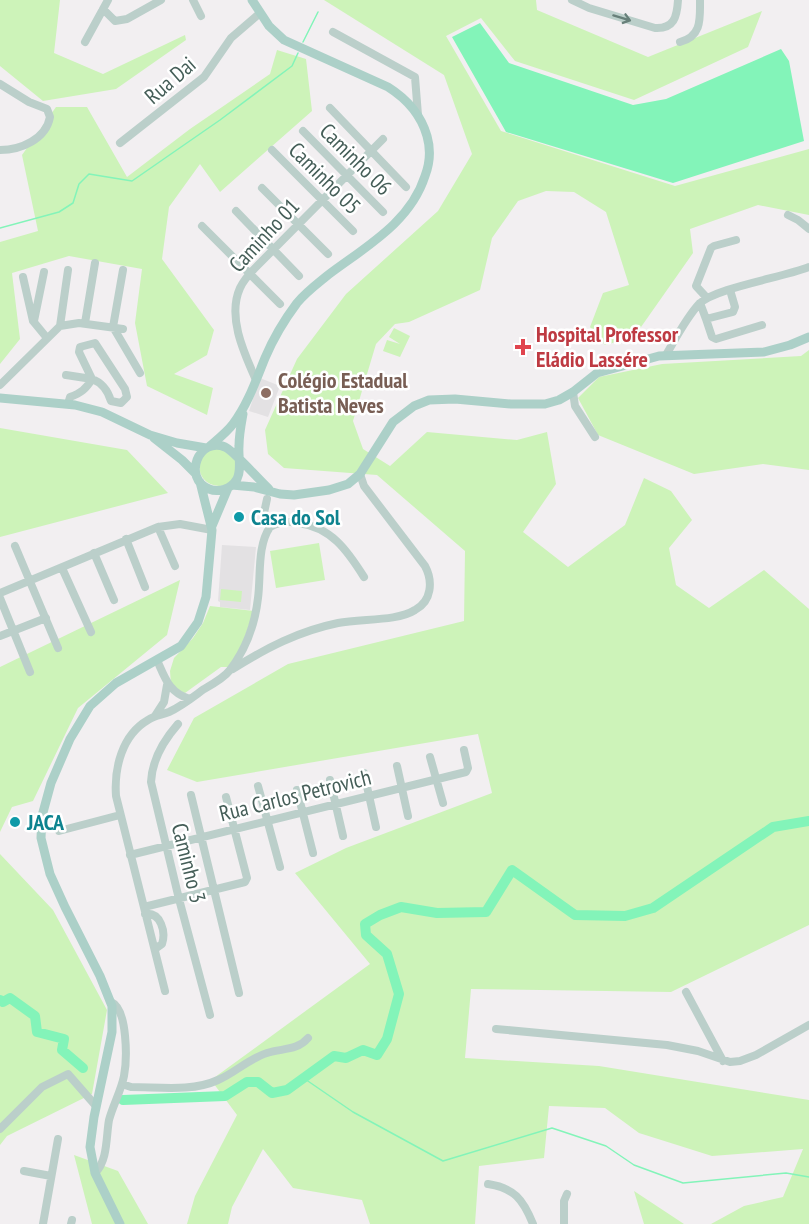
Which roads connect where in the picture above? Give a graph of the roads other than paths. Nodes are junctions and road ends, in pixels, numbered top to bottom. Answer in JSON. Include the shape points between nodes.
{"nodes":[{"id":1,"x":108,"y":0,"type":"edge"},
{"id":2,"x":161,"y":0,"type":"edge"},
{"id":3,"x":193,"y":0,"type":"edge"},
{"id":4,"x":252,"y":0,"type":"edge"},
{"id":5,"x":572,"y":0,"type":"edge"},
{"id":6,"x":678,"y":0,"type":"edge"},
{"id":7,"x":700,"y":0,"type":"edge"},
{"id":8,"x":103,"y":9,"type":"junction"},
{"id":9,"x":260,"y":13,"type":"junction"},
{"id":10,"x":201,"y":16,"type":"dead end"},
{"id":11,"x":333,"y":32,"type":"dead end"},
{"id":12,"x":85,"y":42,"type":"dead end"},
{"id":13,"x":680,"y":42,"type":"dead end"},
{"id":14,"x":0,"y":84,"type":"edge"},
{"id":15,"x":330,"y":108,"type":"dead end"},
{"id":16,"x":418,"y":115,"type":"junction"},
{"id":17,"x":303,"y":131,"type":"dead end"},
{"id":18,"x":383,"y":139,"type":"dead end"},
{"id":19,"x":120,"y":143,"type":"dead end"},
{"id":20,"x":0,"y":150,"type":"edge"},
{"id":21,"x":272,"y":150,"type":"dead end"},
{"id":22,"x":370,"y":151,"type":"junction"},
{"id":23,"x":347,"y":175,"type":"junction"},
{"id":24,"x":406,"y":187,"type":"dead end"},
{"id":25,"x":262,"y":188,"type":"dead end"},
{"id":26,"x":322,"y":200,"type":"junction"},
{"id":27,"x":236,"y":211,"type":"dead end"},
{"id":28,"x":383,"y":212,"type":"dead end"},
{"id":29,"x":788,"y":215,"type":"dead end"},
{"id":30,"x":298,"y":224,"type":"junction"},
{"id":31,"x":202,"y":225,"type":"dead end"},
{"id":32,"x":809,"y":229,"type":"edge"},
{"id":33,"x":352,"y":231,"type":"dead end"},
{"id":34,"x":736,"y":240,"type":"dead end"},
{"id":35,"x":274,"y":249,"type":"junction"},
{"id":36,"x":328,"y":254,"type":"dead end"},
{"id":37,"x":95,"y":263,"type":"dead end"},
{"id":38,"x":809,"y":267,"type":"edge"},
{"id":39,"x":68,"y":270,"type":"dead end"},
{"id":40,"x":123,"y":270,"type":"dead end"},
{"id":41,"x":44,"y":272,"type":"dead end"},
{"id":42,"x":250,"y":274,"type":"junction"},
{"id":43,"x":299,"y":276,"type":"dead end"},
{"id":44,"x":23,"y":277,"type":"dead end"},
{"id":45,"x":730,"y":290,"type":"junction"},
{"id":46,"x":703,"y":301,"type":"junction"},
{"id":47,"x":280,"y":304,"type":"dead end"},
{"id":48,"x":706,"y":319,"type":"junction"},
{"id":49,"x":34,"y":322,"type":"junction"},
{"id":50,"x":85,"y":323,"type":"junction"},
{"id":51,"x":60,"y":326,"type":"junction"},
{"id":52,"x":762,"y":326,"type":"dead end"},
{"id":53,"x":113,"y":327,"type":"junction"},
{"id":54,"x":123,"y":329,"type":"dead end"},
{"id":55,"x":809,"y":337,"type":"edge"},
{"id":56,"x":47,"y":338,"type":"junction"},
{"id":57,"x":666,"y":355,"type":"junction"},
{"id":58,"x":140,"y":373,"type":"dead end"},
{"id":59,"x":66,"y":375,"type":"dead end"},
{"id":60,"x":92,"y":379,"type":"junction"},
{"id":61,"x":256,"y":380,"type":"junction"},
{"id":62,"x":0,"y":385,"type":"edge"},
{"id":63,"x":573,"y":392,"type":"junction"},
{"id":64,"x":0,"y":399,"type":"edge"},
{"id":65,"x":561,"y":399,"type":"junction"},
{"id":66,"x":68,"y":404,"type":"junction"},
{"id":67,"x":244,"y":406,"type":"junction"},
{"id":68,"x":575,"y":406,"type":"junction"},
{"id":69,"x":150,"y":435,"type":"junction"},
{"id":70,"x":595,"y":437,"type":"dead end"},
{"id":71,"x":208,"y":447,"type":"junction"},
{"id":72,"x":240,"y":460,"type":"junction"},
{"id":73,"x":357,"y":477,"type":"junction"},
{"id":74,"x":198,"y":478,"type":"junction"},
{"id":75,"x":230,"y":486,"type":"junction"},
{"id":76,"x":268,"y":495,"type":"junction"},
{"id":77,"x":158,"y":526,"type":"junction"},
{"id":78,"x":270,"y":527,"type":"junction"},
{"id":79,"x":212,"y":528,"type":"junction"},
{"id":80,"x":126,"y":539,"type":"junction"},
{"id":81,"x":15,"y":546,"type":"dead end"},
{"id":82,"x":94,"y":553,"type":"junction"},
{"id":83,"x":175,"y":566,"type":"dead end"},
{"id":84,"x":62,"y":568,"type":"junction"},
{"id":85,"x":364,"y":576,"type":"dead end"},
{"id":86,"x":30,"y":581,"type":"junction"},
{"id":87,"x":145,"y":587,"type":"dead end"},
{"id":88,"x":0,"y":593,"type":"edge"},
{"id":89,"x":0,"y":598,"type":"edge"},
{"id":90,"x":114,"y":600,"type":"dead end"},
{"id":91,"x":46,"y":618,"type":"junction"},
{"id":92,"x":13,"y":631,"type":"junction"},
{"id":93,"x":91,"y":632,"type":"dead end"},
{"id":94,"x":0,"y":636,"type":"edge"},
{"id":95,"x":58,"y":648,"type":"dead end"},
{"id":96,"x":157,"y":660,"type":"junction"},
{"id":97,"x":30,"y":672,"type":"dead end"},
{"id":98,"x":229,"y":672,"type":"junction"},
{"id":99,"x":168,"y":685,"type":"junction"},
{"id":100,"x":190,"y":699,"type":"junction"},
{"id":101,"x":154,"y":716,"type":"junction"},
{"id":102,"x":178,"y":724,"type":"dead end"},
{"id":103,"x":464,"y":750,"type":"dead end"},
{"id":104,"x":430,"y":757,"type":"dead end"},
{"id":105,"x":397,"y":766,"type":"dead end"},
{"id":106,"x":364,"y":773,"type":"dead end"},
{"id":107,"x":436,"y":778,"type":"junction"},
{"id":108,"x":330,"y":780,"type":"dead end"},
{"id":109,"x":258,"y":786,"type":"dead end"},
{"id":110,"x":402,"y":787,"type":"junction"},
{"id":111,"x":297,"y":790,"type":"dead end"},
{"id":112,"x":190,"y":795,"type":"dead end"},
{"id":113,"x":369,"y":795,"type":"junction"},
{"id":114,"x":226,"y":797,"type":"dead end"},
{"id":115,"x":443,"y":803,"type":"dead end"},
{"id":116,"x":335,"y":805,"type":"junction"},
{"id":117,"x":302,"y":812,"type":"junction"},
{"id":118,"x":120,"y":815,"type":"junction"},
{"id":119,"x":408,"y":816,"type":"dead end"},
{"id":120,"x":268,"y":821,"type":"junction"},
{"id":121,"x":376,"y":827,"type":"dead end"},
{"id":122,"x":234,"y":829,"type":"junction"},
{"id":123,"x":59,"y":831,"type":"dead end"},
{"id":124,"x":343,"y":836,"type":"dead end"},
{"id":125,"x":201,"y":837,"type":"junction"},
{"id":126,"x":166,"y":846,"type":"junction"},
{"id":127,"x":313,"y":853,"type":"dead end"},
{"id":128,"x":130,"y":855,"type":"junction"},
{"id":129,"x":280,"y":867,"type":"dead end"},
{"id":130,"x":214,"y":890,"type":"junction"},
{"id":131,"x":179,"y":899,"type":"junction"},
{"id":132,"x":145,"y":910,"type":"junction"},
{"id":133,"x":154,"y":950,"type":"junction"},
{"id":134,"x":165,"y":991,"type":"dead end"},
{"id":135,"x":686,"y":992,"type":"dead end"},
{"id":136,"x":239,"y":993,"type":"dead end"},
{"id":137,"x":111,"y":1002,"type":"junction"},
{"id":138,"x":210,"y":1015,"type":"dead end"},
{"id":139,"x":809,"y":1025,"type":"edge"},
{"id":140,"x":496,"y":1029,"type":"dead end"},
{"id":141,"x":308,"y":1038,"type":"dead end"},
{"id":142,"x":723,"y":1061,"type":"junction"},
{"id":143,"x":122,"y":1084,"type":"junction"},
{"id":144,"x":96,"y":1106,"type":"junction"},
{"id":145,"x":0,"y":1129,"type":"edge"},
{"id":146,"x":58,"y":1139,"type":"dead end"},
{"id":147,"x":24,"y":1171,"type":"dead end"},
{"id":148,"x":95,"y":1173,"type":"junction"},
{"id":149,"x":51,"y":1176,"type":"junction"},
{"id":150,"x":488,"y":1184,"type":"dead end"},
{"id":151,"x":567,"y":1194,"type":"dead end"},
{"id":152,"x":43,"y":1224,"type":"edge"},
{"id":153,"x":120,"y":1224,"type":"edge"},
{"id":154,"x":533,"y":1224,"type":"edge"},
{"id":155,"x":564,"y":1224,"type":"edge"}],
"edges":[{"from":1,"to":8,"type":"street"},
{"from":2,"to":8,"type":"street","via":[[123,21],[115,21]]},
{"from":3,"to":10,"type":"street"},
{"from":4,"to":9,"type":"main road"},
{"from":5,"to":6,"type":"street","one_way":true,"via":[[655,28],[672,24]]},
{"from":7,"to":13,"type":"street","via":[[697,33]]},
{"from":8,"to":12,"type":"street"},
{"from":9,"to":16,"type":"main road","via":[[284,40],[388,87]]},
{"from":9,"to":19,"type":"street","name":"Rua Dai","via":[[231,38],[204,77]]},
{"from":11,"to":16,"type":"street","via":[[415,77]]},
{"from":14,"to":20,"type":"street","via":[[47,109],[50,117],[27,145]]},
{"from":15,"to":22,"type":"street"},
{"from":16,"to":61,"type":"main road","via":[[428,138],[430,158],[412,206],[305,294],[285,322]]},
{"from":17,"to":23,"type":"street","name":"Caminho 06"},
{"from":18,"to":22,"type":"street","name":"Caminho 01"},
{"from":21,"to":26,"type":"street","name":"Caminho 05"},
{"from":22,"to":23,"type":"street","name":"Caminho 01"},
{"from":22,"to":24,"type":"street"},
{"from":23,"to":26,"type":"street","name":"Caminho 01"},
{"from":23,"to":28,"type":"street","name":"Caminho 06"},
{"from":25,"to":30,"type":"street"},
{"from":26,"to":30,"type":"street","name":"Caminho 01"},
{"from":26,"to":33,"type":"street","name":"Caminho 05"},
{"from":27,"to":35,"type":"street"},
{"from":29,"to":32,"type":"street"},
{"from":30,"to":35,"type":"street","name":"Caminho 01"},
{"from":30,"to":36,"type":"street"},
{"from":31,"to":42,"type":"street"},
{"from":34,"to":46,"type":"street","via":[[711,248],[696,286]]},
{"from":35,"to":42,"type":"street","name":"Caminho 01"},
{"from":35,"to":43,"type":"street"},
{"from":37,"to":50,"type":"street"},
{"from":38,"to":45,"type":"street"},
{"from":39,"to":51,"type":"street"},
{"from":40,"to":53,"type":"street"},
{"from":41,"to":49,"type":"street"},
{"from":42,"to":47,"type":"street"},
{"from":42,"to":61,"type":"street","name":"Caminho 01","via":[[239,290],[235,314]]},
{"from":44,"to":49,"type":"street"},
{"from":45,"to":46,"type":"street"},
{"from":45,"to":48,"type":"street","via":[[735,311]]},
{"from":46,"to":48,"type":"street"},
{"from":46,"to":57,"type":"street"},
{"from":48,"to":52,"type":"street","via":[[716,339]]},
{"from":49,"to":56,"type":"street"},
{"from":50,"to":51,"type":"street"},
{"from":50,"to":53,"type":"street"},
{"from":51,"to":56,"type":"street"},
{"from":53,"to":54,"type":"street"},
{"from":53,"to":58,"type":"street"},
{"from":55,"to":57,"type":"main road","via":[[764,352]]},
{"from":56,"to":62,"type":"street"},
{"from":57,"to":63,"type":"main road","via":[[597,373]]},
{"from":59,"to":60,"type":"street"},
{"from":60,"to":60,"type":"street","via":[[103,386],[111,401],[121,403],[127,398],[95,343],[80,347],[79,352]]},
{"from":60,"to":66,"type":"street","via":[[81,393],[70,397]]},
{"from":61,"to":67,"type":"main road"},
{"from":63,"to":65,"type":"main road"},
{"from":63,"to":68,"type":"street"},
{"from":64,"to":66,"type":"main road"},
{"from":65,"to":68,"type":"street"},
{"from":65,"to":73,"type":"main road","via":[[538,405],[441,398],[422,402],[393,422]]},
{"from":66,"to":69,"type":"main road","via":[[102,412]]},
{"from":67,"to":71,"type":"main road","via":[[231,428]]},
{"from":67,"to":72,"type":"main road"},
{"from":68,"to":70,"type":"street"},
{"from":69,"to":71,"type":"main road"},
{"from":69,"to":74,"type":"main road"},
{"from":71,"to":72,"type":"main road","via":[[225,447]]},
{"from":71,"to":74,"type":"main road","via":[[196,459]]},
{"from":72,"to":75,"type":"main road","via":[[239,472]]},
{"from":72,"to":76,"type":"main road"},
{"from":73,"to":76,"type":"main road","via":[[329,490]]},
{"from":73,"to":98,"type":"street","via":[[425,566],[430,579],[425,602],[407,614],[305,632]]},
{"from":74,"to":75,"type":"main road","via":[[210,489]]},
{"from":74,"to":79,"type":"main road"},
{"from":75,"to":76,"type":"main road","via":[[249,486]]},
{"from":75,"to":79,"type":"main road"},
{"from":76,"to":78,"type":"street","via":[[264,513]]},
{"from":77,"to":79,"type":"street"},
{"from":77,"to":80,"type":"street"},
{"from":77,"to":83,"type":"street"},
{"from":78,"to":85,"type":"street","via":[[292,522],[327,531],[350,554]]},
{"from":78,"to":98,"type":"street","via":[[263,538],[252,628]]},
{"from":79,"to":96,"type":"main road","via":[[202,614],[181,646]]},
{"from":80,"to":82,"type":"street"},
{"from":80,"to":87,"type":"street"},
{"from":81,"to":86,"type":"street"},
{"from":82,"to":84,"type":"street"},
{"from":82,"to":90,"type":"street"},
{"from":84,"to":86,"type":"street"},
{"from":84,"to":93,"type":"street"},
{"from":86,"to":88,"type":"street"},
{"from":86,"to":91,"type":"street"},
{"from":89,"to":92,"type":"street"},
{"from":91,"to":92,"type":"street"},
{"from":91,"to":95,"type":"street"},
{"from":92,"to":94,"type":"street"},
{"from":92,"to":97,"type":"street"},
{"from":96,"to":99,"type":"street"},
{"from":96,"to":137,"type":"main road","via":[[116,683],[90,706],[70,739],[42,816],[41,838],[50,874]]},
{"from":98,"to":100,"type":"street"},
{"from":99,"to":100,"type":"street","via":[[178,695]]},
{"from":99,"to":101,"type":"street","via":[[164,702]]},
{"from":100,"to":101,"type":"street","via":[[170,712]]},
{"from":101,"to":118,"type":"street","via":[[135,730],[117,765],[115,787]]},
{"from":102,"to":126,"type":"street","name":"Caminho 3","via":[[162,746],[152,774]]},
{"from":103,"to":107,"type":"street","name":"Rua Carlos Petrovich","via":[[466,771]]},
{"from":104,"to":107,"type":"street"},
{"from":105,"to":110,"type":"street"},
{"from":106,"to":113,"type":"street"},
{"from":107,"to":110,"type":"street","name":"Rua Carlos Petrovich"},
{"from":107,"to":115,"type":"street"},
{"from":108,"to":116,"type":"street"},
{"from":109,"to":120,"type":"street"},
{"from":110,"to":113,"type":"street","name":"Rua Carlos Petrovich"},
{"from":110,"to":119,"type":"street"},
{"from":111,"to":117,"type":"street"},
{"from":112,"to":125,"type":"street"},
{"from":113,"to":116,"type":"street","name":"Rua Carlos Petrovich"},
{"from":113,"to":121,"type":"street"},
{"from":114,"to":122,"type":"street"},
{"from":116,"to":117,"type":"street","name":"Rua Carlos Petrovich"},
{"from":116,"to":124,"type":"street"},
{"from":117,"to":120,"type":"street","name":"Rua Carlos Petrovich"},
{"from":117,"to":127,"type":"street"},
{"from":118,"to":123,"type":"street"},
{"from":118,"to":128,"type":"street"},
{"from":120,"to":122,"type":"street","name":"Rua Carlos Petrovich"},
{"from":120,"to":129,"type":"street"},
{"from":122,"to":125,"type":"street","name":"Rua Carlos Petrovich"},
{"from":122,"to":130,"type":"street","via":[[246,882]]},
{"from":125,"to":126,"type":"street","name":"Rua Carlos Petrovich"},
{"from":125,"to":130,"type":"street"},
{"from":126,"to":128,"type":"street","name":"Rua Carlos Petrovich"},
{"from":126,"to":131,"type":"street","name":"Caminho 3"},
{"from":128,"to":132,"type":"street"},
{"from":130,"to":131,"type":"street"},
{"from":130,"to":136,"type":"street"},
{"from":131,"to":132,"type":"street"},
{"from":131,"to":138,"type":"street","name":"Caminho 3"},
{"from":132,"to":133,"type":"street"},
{"from":132,"to":133,"type":"street","via":[[160,920],[164,938]]},
{"from":133,"to":134,"type":"street"},
{"from":135,"to":142,"type":"street"},
{"from":137,"to":143,"type":"street","via":[[117,1006],[125,1033]]},
{"from":137,"to":144,"type":"main road","via":[[112,1032]]},
{"from":139,"to":142,"type":"street","via":[[756,1055],[737,1062]]},
{"from":140,"to":142,"type":"street","via":[[667,1045]]},
{"from":141,"to":143,"type":"street","via":[[301,1046],[261,1055],[204,1085]]},
{"from":143,"to":148,"type":"street","via":[[110,1118],[103,1160]]},
{"from":144,"to":145,"type":"street","via":[[68,1074],[42,1087]]},
{"from":144,"to":148,"type":"main road","via":[[90,1147]]},
{"from":146,"to":149,"type":"street"},
{"from":147,"to":149,"type":"street"},
{"from":148,"to":153,"type":"main road"},
{"from":149,"to":152,"type":"street"},
{"from":150,"to":154,"type":"street","via":[[512,1191]]},
{"from":151,"to":155,"type":"street"}]}
